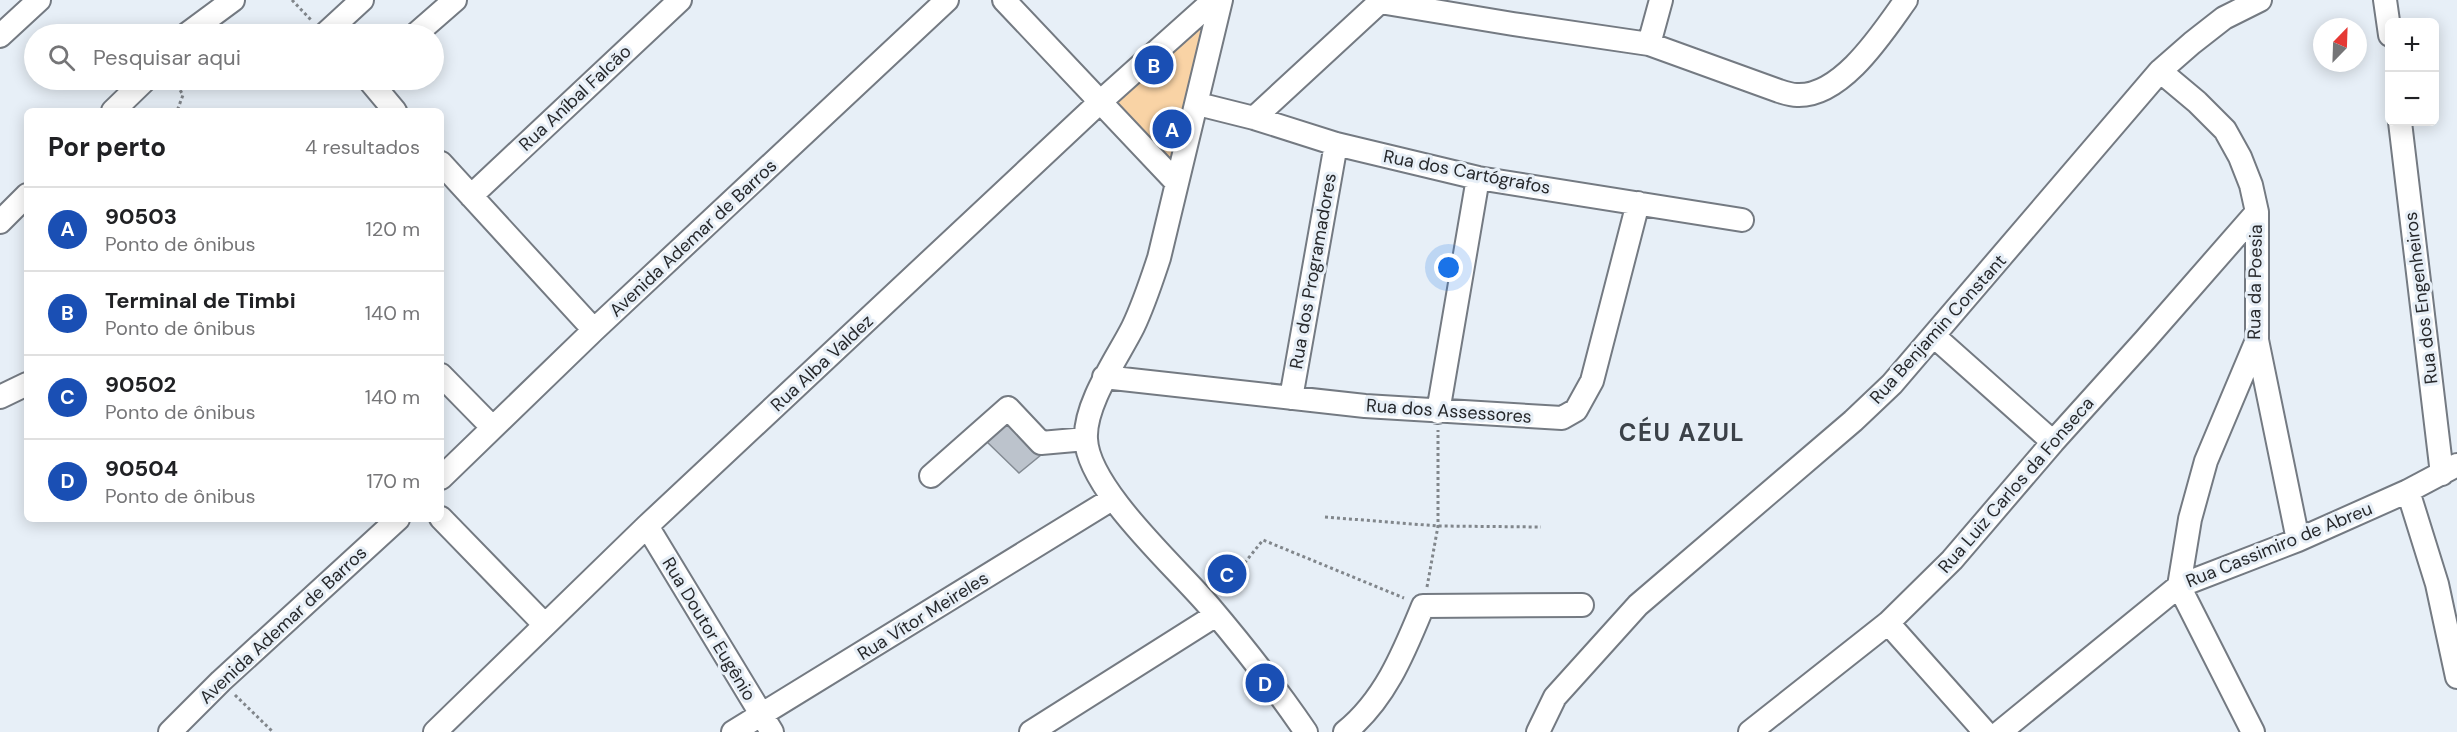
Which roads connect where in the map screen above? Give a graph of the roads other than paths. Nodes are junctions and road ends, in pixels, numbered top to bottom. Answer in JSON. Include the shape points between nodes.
{"nodes":[{"id":1,"x":39,"y":0,"type":"edge"},
{"id":2,"x":233,"y":0,"type":"edge"},
{"id":3,"x":362,"y":0,"type":"edge"},
{"id":4,"x":455,"y":0,"type":"edge"},
{"id":5,"x":680,"y":0,"type":"edge"},
{"id":6,"x":947,"y":0,"type":"edge"},
{"id":7,"x":1004,"y":0,"type":"edge"},
{"id":8,"x":1214,"y":0,"type":"edge"},
{"id":9,"x":1221,"y":0,"type":"edge"},
{"id":10,"x":1661,"y":0,"type":"edge"},
{"id":11,"x":1906,"y":0,"type":"edge"},
{"id":12,"x":2260,"y":0,"type":"edge"},
{"id":13,"x":2385,"y":0,"type":"edge"},
{"id":14,"x":1381,"y":1,"type":"edge"},
{"id":15,"x":2388,"y":18,"type":"edge"},
{"id":16,"x":201,"y":24,"type":"edge"},
{"id":17,"x":328,"y":24,"type":"edge"},
{"id":18,"x":428,"y":24,"type":"edge"},
{"id":19,"x":0,"y":36,"type":"edge"},
{"id":20,"x":1649,"y":44,"type":"junction"},
{"id":21,"x":2160,"y":72,"type":"junction"},
{"id":22,"x":135,"y":90,"type":"edge"},
{"id":23,"x":377,"y":90,"type":"edge"},
{"id":24,"x":1100,"y":102,"type":"junction"},
{"id":25,"x":1198,"y":104,"type":"junction"},
{"id":26,"x":116,"y":108,"type":"edge"},
{"id":27,"x":392,"y":108,"type":"edge"},
{"id":28,"x":1254,"y":118,"type":"junction"},
{"id":29,"x":2401,"y":126,"type":"edge"},
{"id":30,"x":1336,"y":144,"type":"junction"},
{"id":31,"x":444,"y":166,"type":"edge"},
{"id":32,"x":1478,"y":178,"type":"junction"},
{"id":33,"x":1177,"y":183,"type":"junction"},
{"id":34,"x":471,"y":196,"type":"junction"},
{"id":35,"x":24,"y":198,"type":"edge"},
{"id":36,"x":1638,"y":203,"type":"junction"},
{"id":37,"x":2257,"y":212,"type":"junction"},
{"id":38,"x":1742,"y":220,"type":"dead end"},
{"id":39,"x":0,"y":222,"type":"edge"},
{"id":40,"x":594,"y":330,"type":"junction"},
{"id":41,"x":1935,"y":337,"type":"junction"},
{"id":42,"x":2257,"y":340,"type":"junction"},
{"id":43,"x":1104,"y":377,"type":"junction"},
{"id":44,"x":444,"y":378,"type":"edge"},
{"id":45,"x":24,"y":385,"type":"edge"},
{"id":46,"x":0,"y":397,"type":"edge"},
{"id":47,"x":1291,"y":398,"type":"junction"},
{"id":48,"x":1438,"y":412,"type":"junction"},
{"id":49,"x":492,"y":427,"type":"junction"},
{"id":50,"x":1086,"y":439,"type":"junction"},
{"id":51,"x":2053,"y":442,"type":"junction"},
{"id":52,"x":2449,"y":469,"type":"edge"},
{"id":53,"x":444,"y":475,"type":"edge"},
{"id":54,"x":931,"y":476,"type":"dead end"},
{"id":55,"x":2408,"y":491,"type":"junction"},
{"id":56,"x":1112,"y":499,"type":"junction"},
{"id":57,"x":444,"y":521,"type":"edge"},
{"id":58,"x":395,"y":522,"type":"edge"},
{"id":59,"x":648,"y":526,"type":"junction"},
{"id":60,"x":2298,"y":540,"type":"junction"},
{"id":61,"x":2179,"y":586,"type":"junction"},
{"id":62,"x":1582,"y":605,"type":"dead end"},
{"id":63,"x":1213,"y":611,"type":"junction"},
{"id":64,"x":1888,"y":623,"type":"junction"},
{"id":65,"x":545,"y":625,"type":"junction"},
{"id":66,"x":2457,"y":678,"type":"edge"},
{"id":67,"x":767,"y":724,"type":"edge"},
{"id":68,"x":2251,"y":731,"type":"edge"},
{"id":69,"x":170,"y":732,"type":"edge"},
{"id":70,"x":435,"y":732,"type":"edge"},
{"id":71,"x":733,"y":732,"type":"edge"},
{"id":72,"x":1031,"y":732,"type":"edge"},
{"id":73,"x":1306,"y":732,"type":"edge"},
{"id":74,"x":1345,"y":732,"type":"edge"},
{"id":75,"x":1538,"y":732,"type":"edge"},
{"id":76,"x":1750,"y":732,"type":"edge"},
{"id":77,"x":1985,"y":732,"type":"edge"},
{"id":78,"x":2000,"y":732,"type":"edge"}],
"edges":[{"from":1,"to":19,"type":"street"},
{"from":2,"to":16,"type":"street"},
{"from":3,"to":17,"type":"street"},
{"from":4,"to":18,"type":"street"},
{"from":5,"to":34,"type":"street","name":"Rua Aníbal Falcão"},
{"from":6,"to":40,"type":"street","name":"Avenida Ademar de Barros"},
{"from":7,"to":24,"type":"street"},
{"from":8,"to":24,"type":"street","name":"Rua Alba Valdez"},
{"from":9,"to":25,"type":"street"},
{"from":10,"to":20,"type":"street"},
{"from":11,"to":20,"type":"street","via":[[1879,38],[1840,80],[1799,95],[1779,92]]},
{"from":12,"to":21,"type":"street","name":"Rua Benjamin Constant","via":[[2224,18]]},
{"from":13,"to":15,"type":"street"},
{"from":14,"to":20,"type":"street"},
{"from":14,"to":28,"type":"street"},
{"from":21,"to":37,"type":"street","name":"Rua da Poesia","via":[[2225,130],[2244,166]]},
{"from":21,"to":41,"type":"street","name":"Rua Benjamin Constant"},
{"from":22,"to":26,"type":"street"},
{"from":23,"to":27,"type":"street"},
{"from":24,"to":33,"type":"street"},
{"from":24,"to":59,"type":"street","name":"Rua Alba Valdez"},
{"from":25,"to":28,"type":"street","name":"Rua dos Cartógrafos"},
{"from":25,"to":33,"type":"street"},
{"from":28,"to":30,"type":"street","name":"Rua dos Cartógrafos"},
{"from":29,"to":52,"type":"street","name":"Rua dos Engenheiros"},
{"from":30,"to":32,"type":"street","name":"Rua dos Cartógrafos"},
{"from":30,"to":47,"type":"street","name":"Rua dos Programadores"},
{"from":31,"to":34,"type":"street"},
{"from":32,"to":36,"type":"street","name":"Rua dos Cartógrafos"},
{"from":32,"to":48,"type":"street"},
{"from":33,"to":43,"type":"street","via":[[1146,297]]},
{"from":34,"to":40,"type":"street"},
{"from":35,"to":39,"type":"street"},
{"from":36,"to":38,"type":"street","name":"Rua dos Cartógrafos"},
{"from":36,"to":48,"type":"street","name":"Rua dos Assessores","via":[[1592,381],[1576,410],[1562,418]]},
{"from":37,"to":42,"type":"street","name":"Rua da Poesia"},
{"from":37,"to":51,"type":"street","name":"Rua Luiz Carlos da Fonseca"},
{"from":40,"to":49,"type":"street","name":"Avenida Ademar de Barros"},
{"from":41,"to":51,"type":"street"},
{"from":41,"to":75,"type":"street","name":"Rua Benjamin Constant","via":[[1853,421],[1638,605],[1555,697]]},
{"from":42,"to":60,"type":"street"},
{"from":42,"to":61,"type":"street","name":"Rua da Poesia","via":[[2206,461],[2190,519]]},
{"from":43,"to":47,"type":"street","name":"Rua dos Assessores"},
{"from":43,"to":50,"type":"street"},
{"from":44,"to":49,"type":"street"},
{"from":45,"to":46,"type":"street"},
{"from":47,"to":48,"type":"street","name":"Rua dos Assessores"},
{"from":49,"to":53,"type":"street","name":"Avenida Ademar de Barros"},
{"from":50,"to":54,"type":"street","via":[[1041,443],[1008,408]]},
{"from":50,"to":56,"type":"street","via":[[1092,462]]},
{"from":51,"to":64,"type":"street","name":"Rua Luiz Carlos da Fonseca","via":[[1952,560]]},
{"from":52,"to":55,"type":"street","name":"Rua Cassimiro de Abreu"},
{"from":55,"to":60,"type":"street","name":"Rua Cassimiro de Abreu"},
{"from":55,"to":66,"type":"street","via":[[2437,584]]},
{"from":56,"to":63,"type":"street"},
{"from":56,"to":67,"type":"street","name":"Rua Vítor Meireles"},
{"from":57,"to":65,"type":"street"},
{"from":58,"to":69,"type":"street","name":"Avenida Ademar de Barros"},
{"from":59,"to":65,"type":"street","name":"Rua Alba Valdez"},
{"from":59,"to":67,"type":"street","name":"Rua Doutor Eugênio"},
{"from":60,"to":61,"type":"street","name":"Rua Cassimiro de Abreu"},
{"from":61,"to":68,"type":"street"},
{"from":61,"to":78,"type":"street","name":"Rua Cassimiro de Abreu"},
{"from":62,"to":74,"type":"street","via":[[1423,606],[1384,687]]},
{"from":63,"to":72,"type":"street"},
{"from":63,"to":73,"type":"street"},
{"from":64,"to":76,"type":"street","name":"Rua Luiz Carlos da Fonseca"},
{"from":64,"to":77,"type":"street"},
{"from":65,"to":70,"type":"street","name":"Rua Alba Valdez"},
{"from":67,"to":71,"type":"street","name":"Rua Vítor Meireles"}]}
